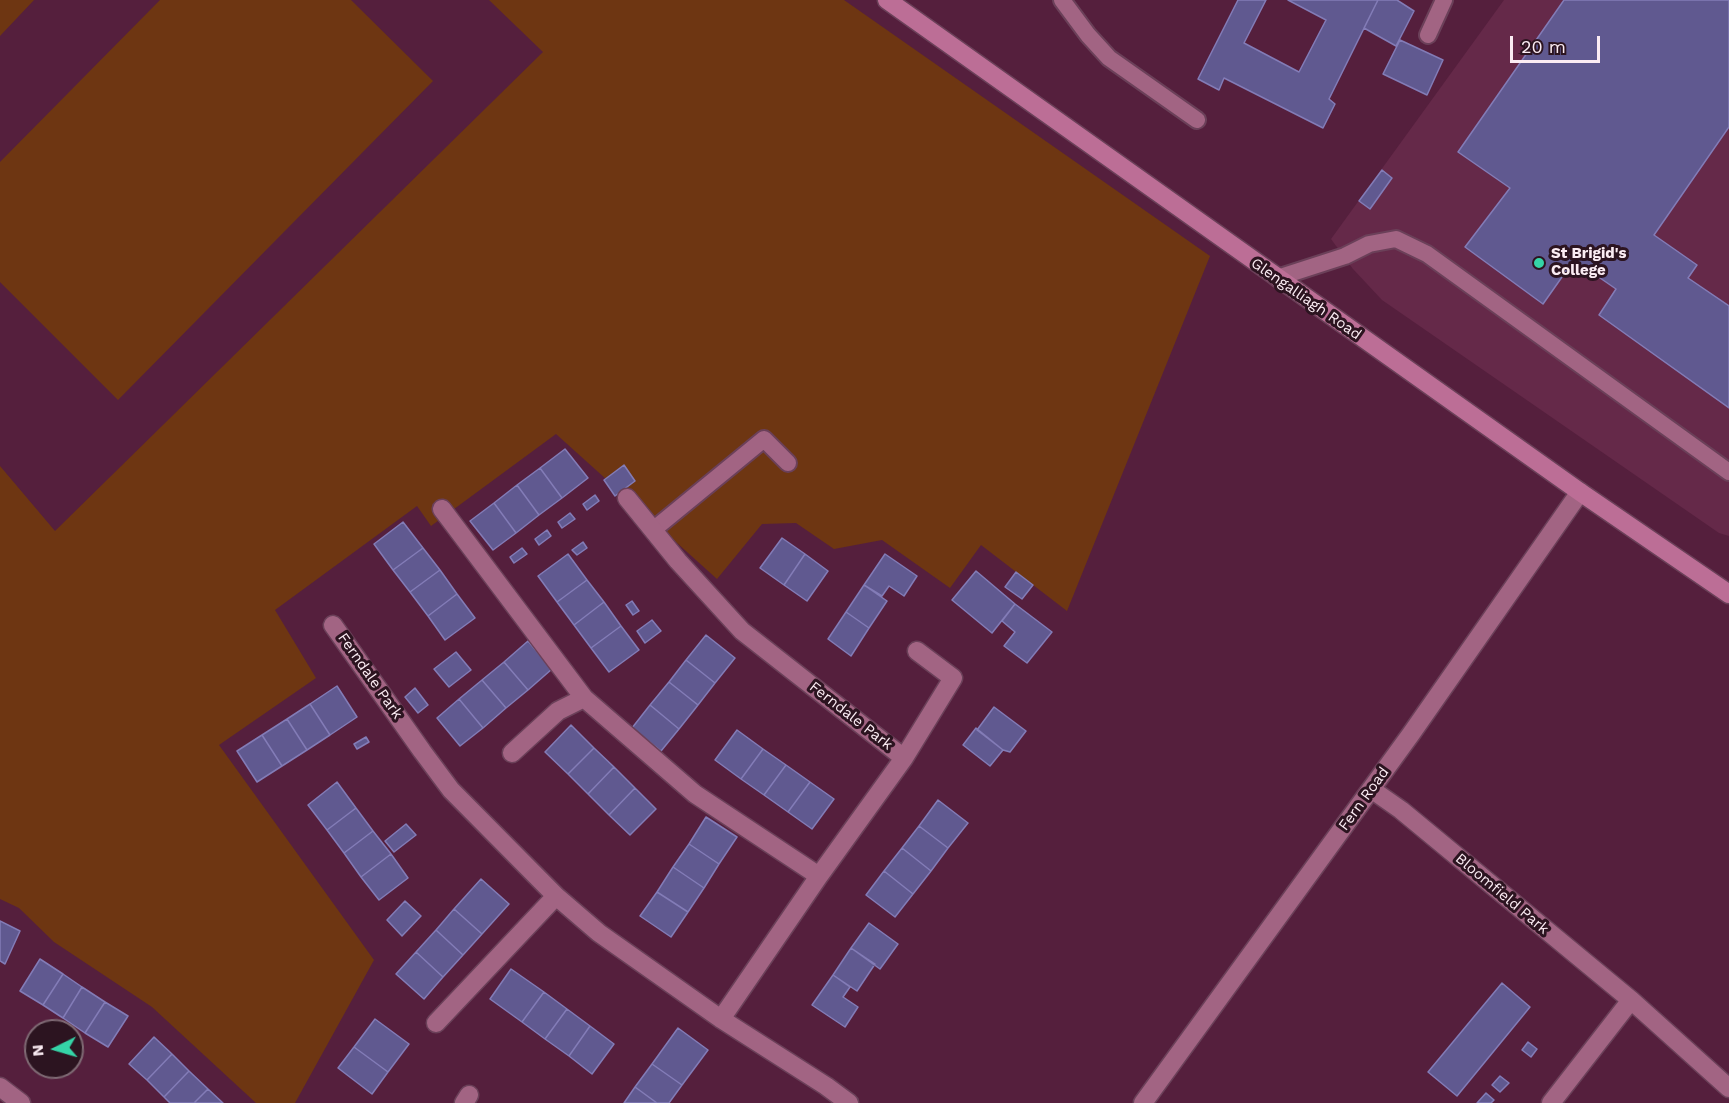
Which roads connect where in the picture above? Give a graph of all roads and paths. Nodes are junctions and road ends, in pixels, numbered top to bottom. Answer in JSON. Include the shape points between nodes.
{"nodes":[{"id":1,"x":886,"y":0,"type":"edge"},
{"id":2,"x":1062,"y":0,"type":"edge"},
{"id":3,"x":1444,"y":0,"type":"edge"},
{"id":4,"x":1428,"y":35,"type":"dead end"},
{"id":5,"x":1197,"y":120,"type":"dead end"},
{"id":6,"x":1277,"y":278,"type":"junction"},
{"id":7,"x":788,"y":462,"type":"dead end"},
{"id":8,"x":1729,"y":472,"type":"edge"},
{"id":9,"x":1580,"y":492,"type":"junction"},
{"id":10,"x":627,"y":498,"type":"dead end"},
{"id":11,"x":442,"y":509,"type":"dead end"},
{"id":12,"x":652,"y":530,"type":"junction"},
{"id":13,"x":1729,"y":594,"type":"edge"},
{"id":14,"x":333,"y":625,"type":"dead end"},
{"id":15,"x":917,"y":651,"type":"dead end"},
{"id":16,"x":584,"y":698,"type":"junction"},
{"id":17,"x":512,"y":753,"type":"dead end"},
{"id":18,"x":904,"y":758,"type":"junction"},
{"id":19,"x":1371,"y":789,"type":"junction"},
{"id":20,"x":819,"y":876,"type":"junction"},
{"id":21,"x":556,"y":896,"type":"junction"},
{"id":22,"x":1631,"y":1000,"type":"junction"},
{"id":23,"x":721,"y":1019,"type":"junction"},
{"id":24,"x":436,"y":1023,"type":"dead end"},
{"id":25,"x":0,"y":1087,"type":"edge"},
{"id":26,"x":1729,"y":1088,"type":"edge"},
{"id":27,"x":21,"y":1103,"type":"edge"},
{"id":28,"x":849,"y":1103,"type":"edge"},
{"id":29,"x":1143,"y":1103,"type":"edge"},
{"id":30,"x":1551,"y":1103,"type":"edge"}],
"edges":[{"from":1,"to":6,"type":"main road","name":"Glengalliagh Road"},
{"from":2,"to":5,"type":"lane","via":[[1109,58]]},
{"from":3,"to":4,"type":"lane"},
{"from":6,"to":8,"type":"lane","via":[[1369,244],[1396,239],[1427,254]]},
{"from":6,"to":9,"type":"main road","name":"Glengalliagh Road"},
{"from":7,"to":12,"type":"lane","via":[[764,439]]},
{"from":9,"to":13,"type":"main road","name":"Glengalliagh Road"},
{"from":9,"to":19,"type":"street","name":"Fern Road"},
{"from":10,"to":12,"type":"street","name":"Ferndale Park"},
{"from":11,"to":16,"type":"street"},
{"from":12,"to":18,"type":"street","name":"Ferndale Park","via":[[742,632]]},
{"from":14,"to":21,"type":"street","name":"Ferndale Park","via":[[451,790]]},
{"from":15,"to":18,"type":"street","via":[[953,678]]},
{"from":16,"to":17,"type":"street","via":[[558,711]]},
{"from":16,"to":20,"type":"street","via":[[695,794]]},
{"from":18,"to":20,"type":"street","name":"Ferndale Park"},
{"from":19,"to":22,"type":"street","name":"Bloomfield Park"},
{"from":19,"to":29,"type":"street","name":"Fern Road"},
{"from":20,"to":23,"type":"street","name":"Ferndale Park"},
{"from":21,"to":23,"type":"street","name":"Ferndale Park","via":[[599,933]]},
{"from":21,"to":24,"type":"street"},
{"from":22,"to":26,"type":"street","name":"Bloomfield Park"},
{"from":22,"to":30,"type":"street"},
{"from":23,"to":28,"type":"street","name":"Ferndale Park"},
{"from":25,"to":27,"type":"street"}]}
